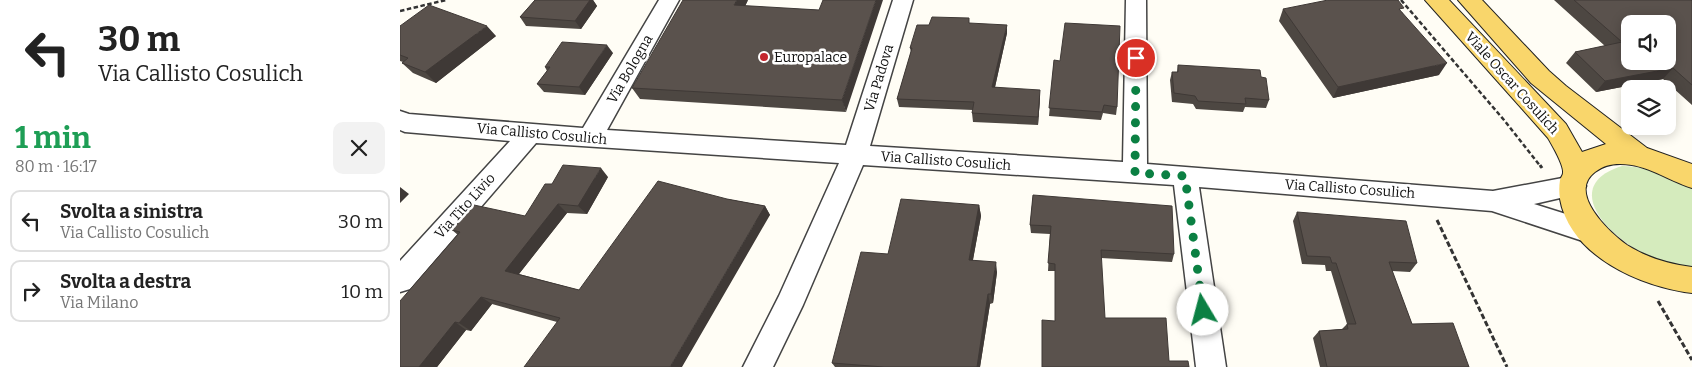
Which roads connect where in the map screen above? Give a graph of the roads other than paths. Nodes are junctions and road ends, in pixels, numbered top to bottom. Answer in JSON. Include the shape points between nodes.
{"nodes":[{"id":1,"x":669,"y":0,"type":"edge"},
{"id":2,"x":903,"y":0,"type":"edge"},
{"id":3,"x":1136,"y":0,"type":"edge"},
{"id":4,"x":1436,"y":0,"type":"edge"},
{"id":5,"x":1469,"y":0,"type":"edge"},
{"id":6,"x":400,"y":120,"type":"edge"},
{"id":7,"x":531,"y":133,"type":"junction"},
{"id":8,"x":590,"y":138,"type":"junction"},
{"id":9,"x":1638,"y":155,"type":"junction"},
{"id":10,"x":855,"y":156,"type":"junction"},
{"id":11,"x":1135,"y":173,"type":"junction"},
{"id":12,"x":1185,"y":176,"type":"junction"},
{"id":13,"x":1692,"y":177,"type":"edge"},
{"id":14,"x":1574,"y":179,"type":"junction"},
{"id":15,"x":1492,"y":201,"type":"junction"},
{"id":16,"x":1595,"y":234,"type":"junction"},
{"id":17,"x":400,"y":280,"type":"edge"},
{"id":18,"x":1692,"y":280,"type":"edge"},
{"id":19,"x":758,"y":367,"type":"edge"},
{"id":20,"x":1211,"y":367,"type":"edge"}],
"edges":[{"from":1,"to":8,"type":"street","name":"Via Bologna"},
{"from":2,"to":10,"type":"street","name":"Via Padova"},
{"from":3,"to":11,"type":"street"},
{"from":4,"to":14,"type":"main road","name":"Viale Oscar Cosulich","via":[[1557,132],[1567,147]]},
{"from":5,"to":9,"type":"main road","name":"Viale Oscar Cosulich","via":[[1545,82]]},
{"from":6,"to":7,"type":"street","name":"Via Callisto Cosulich"},
{"from":7,"to":8,"type":"street","name":"Via Callisto Cosulich"},
{"from":7,"to":17,"type":"street","name":"Via Tito Livio"},
{"from":8,"to":10,"type":"street","name":"Via Callisto Cosulich"},
{"from":9,"to":13,"type":"main road","name":"Via Callisto Cosulich"},
{"from":9,"to":14,"type":"main road","name":"Via Callisto Cosulich","via":[[1599,156],[1585,163]]},
{"from":10,"to":11,"type":"street","name":"Via Callisto Cosulich"},
{"from":10,"to":19,"type":"street","name":"Via Padova"},
{"from":11,"to":12,"type":"street","name":"Via Callisto Cosulich"},
{"from":12,"to":15,"type":"street","name":"Via Callisto Cosulich"},
{"from":12,"to":20,"type":"street"},
{"from":14,"to":15,"type":"street","name":"Via Callisto Cosulich","via":[[1530,195]]},
{"from":14,"to":16,"type":"main road","name":"Via Callisto Cosulich","via":[[1574,201]]},
{"from":15,"to":16,"type":"street","name":"Via Callisto Cosulich"},
{"from":16,"to":18,"type":"main road","name":"Via Callisto Cosulich","via":[[1615,252],[1640,267],[1670,278]]}]}
